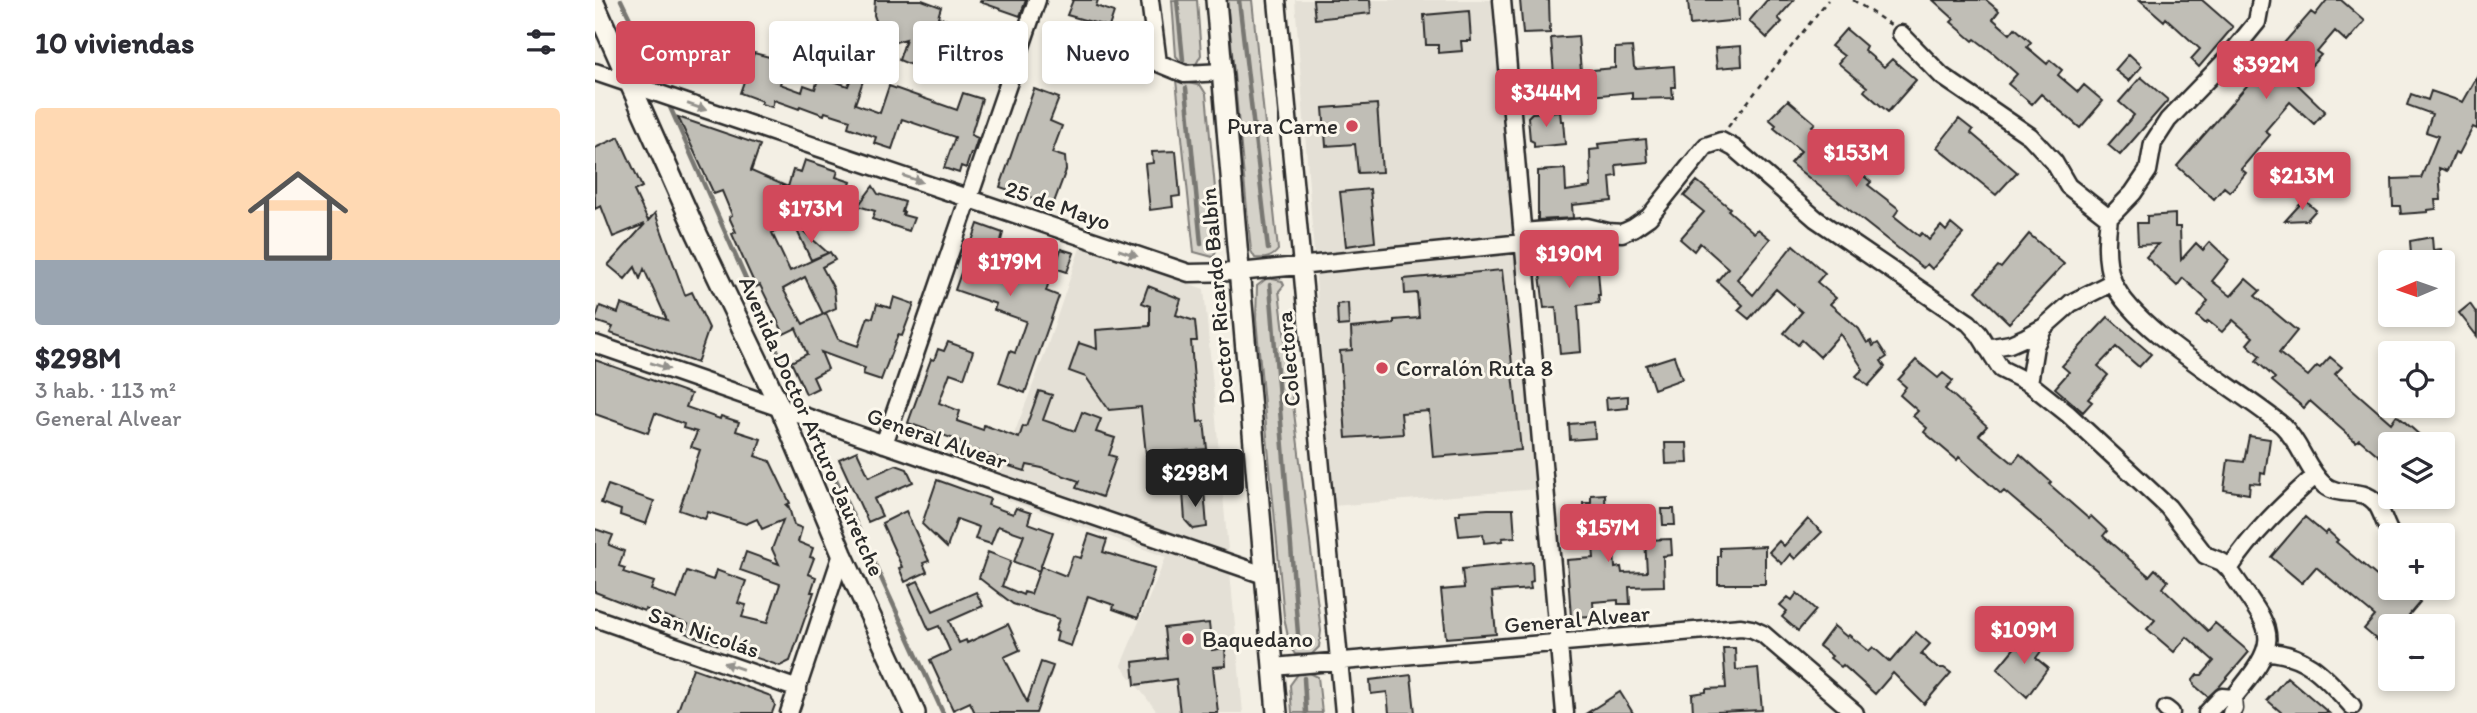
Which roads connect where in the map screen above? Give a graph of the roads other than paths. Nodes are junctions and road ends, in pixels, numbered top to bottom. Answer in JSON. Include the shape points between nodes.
{"nodes":[{"id":1,"x":1037,"y":0,"type":"edge"},
{"id":2,"x":1150,"y":0,"type":"edge"},
{"id":3,"x":1216,"y":0,"type":"edge"},
{"id":4,"x":1277,"y":0,"type":"edge"},
{"id":5,"x":1501,"y":0,"type":"edge"},
{"id":6,"x":2262,"y":0,"type":"edge"},
{"id":7,"x":595,"y":5,"type":"edge"},
{"id":8,"x":1901,"y":34,"type":"road end"},
{"id":9,"x":595,"y":72,"type":"edge"},
{"id":10,"x":1223,"y":72,"type":"junction"},
{"id":11,"x":632,"y":85,"type":"junction"},
{"id":12,"x":970,"y":199,"type":"junction"},
{"id":13,"x":2109,"y":218,"type":"junction"},
{"id":14,"x":1522,"y":238,"type":"junction"},
{"id":15,"x":1302,"y":266,"type":"junction"},
{"id":16,"x":1239,"y":272,"type":"junction"},
{"id":17,"x":2113,"y":282,"type":"junction"},
{"id":18,"x":2044,"y":327,"type":"junction"},
{"id":19,"x":595,"y":344,"type":"edge"},
{"id":20,"x":1987,"y":348,"type":"junction"},
{"id":21,"x":2029,"y":383,"type":"junction"},
{"id":22,"x":780,"y":407,"type":"junction"},
{"id":23,"x":884,"y":444,"type":"junction"},
{"id":24,"x":2315,"y":476,"type":"junction"},
{"id":25,"x":2384,"y":523,"type":"edge"},
{"id":26,"x":842,"y":554,"type":"junction"},
{"id":27,"x":2229,"y":569,"type":"junction"},
{"id":28,"x":1265,"y":575,"type":"junction"},
{"id":29,"x":595,"y":618,"type":"edge"},
{"id":30,"x":1559,"y":643,"type":"junction"},
{"id":31,"x":2266,"y":652,"type":"junction"},
{"id":32,"x":1339,"y":661,"type":"junction"},
{"id":33,"x":1273,"y":667,"type":"junction"},
{"id":34,"x":798,"y":689,"type":"junction"},
{"id":35,"x":2232,"y":705,"type":"edge"},
{"id":36,"x":2352,"y":706,"type":"dead end"},
{"id":37,"x":789,"y":713,"type":"edge"},
{"id":38,"x":915,"y":713,"type":"edge"},
{"id":39,"x":1277,"y":713,"type":"edge"},
{"id":40,"x":1344,"y":713,"type":"edge"},
{"id":41,"x":1565,"y":713,"type":"edge"},
{"id":42,"x":1855,"y":713,"type":"edge"},
{"id":43,"x":2207,"y":713,"type":"edge"}],
"edges":[{"from":1,"to":12,"type":"street"},
{"from":2,"to":10,"type":"street","via":[[1157,63],[1185,74]]},
{"from":3,"to":10,"type":"main road","name":"Doctor Ricardo Balbín"},
{"from":4,"to":15,"type":"street","name":"Colectora"},
{"from":5,"to":14,"type":"street"},
{"from":6,"to":13,"type":"street","via":[[2257,22],[2168,120],[2153,143],[2148,171]]},
{"from":7,"to":11,"type":"main road","name":"Avenida Doctor Arturo Jauretche"},
{"from":8,"to":13,"type":"street","via":[[1942,76],[2030,136],[2068,186]]},
{"from":9,"to":11,"type":"street","name":"25 de Mayo"},
{"from":10,"to":16,"type":"main road","name":"Doctor Ricardo Balbín"},
{"from":11,"to":12,"type":"street","name":"25 de Mayo","one_way":true},
{"from":11,"to":22,"type":"main road","name":"Avenida Doctor Arturo Jauretche"},
{"from":12,"to":16,"type":"street","name":"25 de Mayo","one_way":true,"via":[[1189,273]]},
{"from":12,"to":23,"type":"street"},
{"from":13,"to":17,"type":"street","via":[[2106,247]]},
{"from":14,"to":15,"type":"street","name":"25 de Mayo"},
{"from":14,"to":20,"type":"street","name":"25 de Mayo","via":[[1544,229],[1587,227],[1622,233],[1633,228],[1649,217],[1706,146],[1721,141],[1816,219],[1969,323]]},
{"from":14,"to":30,"type":"street"},
{"from":15,"to":16,"type":"street","name":"25 de Mayo"},
{"from":15,"to":32,"type":"street","name":"Colectora"},
{"from":16,"to":28,"type":"main road","name":"Doctor Ricardo Balbín"},
{"from":17,"to":18,"type":"street","via":[[2071,303]]},
{"from":17,"to":24,"type":"street","via":[[2146,323],[2283,426]]},
{"from":18,"to":20,"type":"street","via":[[2010,344]]},
{"from":18,"to":21,"type":"street","via":[[2035,346]]},
{"from":19,"to":22,"type":"street","name":"General Alvear","one_way":true},
{"from":20,"to":21,"type":"street","via":[[2001,369]]},
{"from":21,"to":27,"type":"street","via":[[2135,474],[2205,555]]},
{"from":22,"to":23,"type":"street","name":"General Alvear"},
{"from":22,"to":26,"type":"main road","name":"Avenida Doctor Arturo Jauretche"},
{"from":23,"to":28,"type":"street","name":"General Alvear"},
{"from":24,"to":25,"type":"street","via":[[2340,493],[2365,495],[2374,502]]},
{"from":24,"to":27,"type":"street","via":[[2275,512]]},
{"from":26,"to":34,"type":"street"},
{"from":26,"to":38,"type":"main road","name":"Avenida Doctor Arturo Jauretche"},
{"from":27,"to":31,"type":"street","via":[[2269,632]]},
{"from":28,"to":33,"type":"main road","name":"Doctor Ricardo Balbín"},
{"from":34,"to":29,"type":"street","name":"San Nicolás","one_way":true},
{"from":30,"to":32,"type":"street","name":"General Alvear"},
{"from":30,"to":41,"type":"street"},
{"from":30,"to":42,"type":"street","name":"General Alvear","via":[[1752,628]]},
{"from":31,"to":35,"type":"street"},
{"from":31,"to":36,"type":"street","via":[[2285,652],[2305,661]]},
{"from":32,"to":33,"type":"street","name":"General Alvear"},
{"from":32,"to":40,"type":"street","name":"Colectora"},
{"from":33,"to":39,"type":"main road","name":"Doctor Ricardo Balbín"},
{"from":34,"to":37,"type":"street"},
{"from":35,"to":43,"type":"street","via":[[2221,697]]}]}
